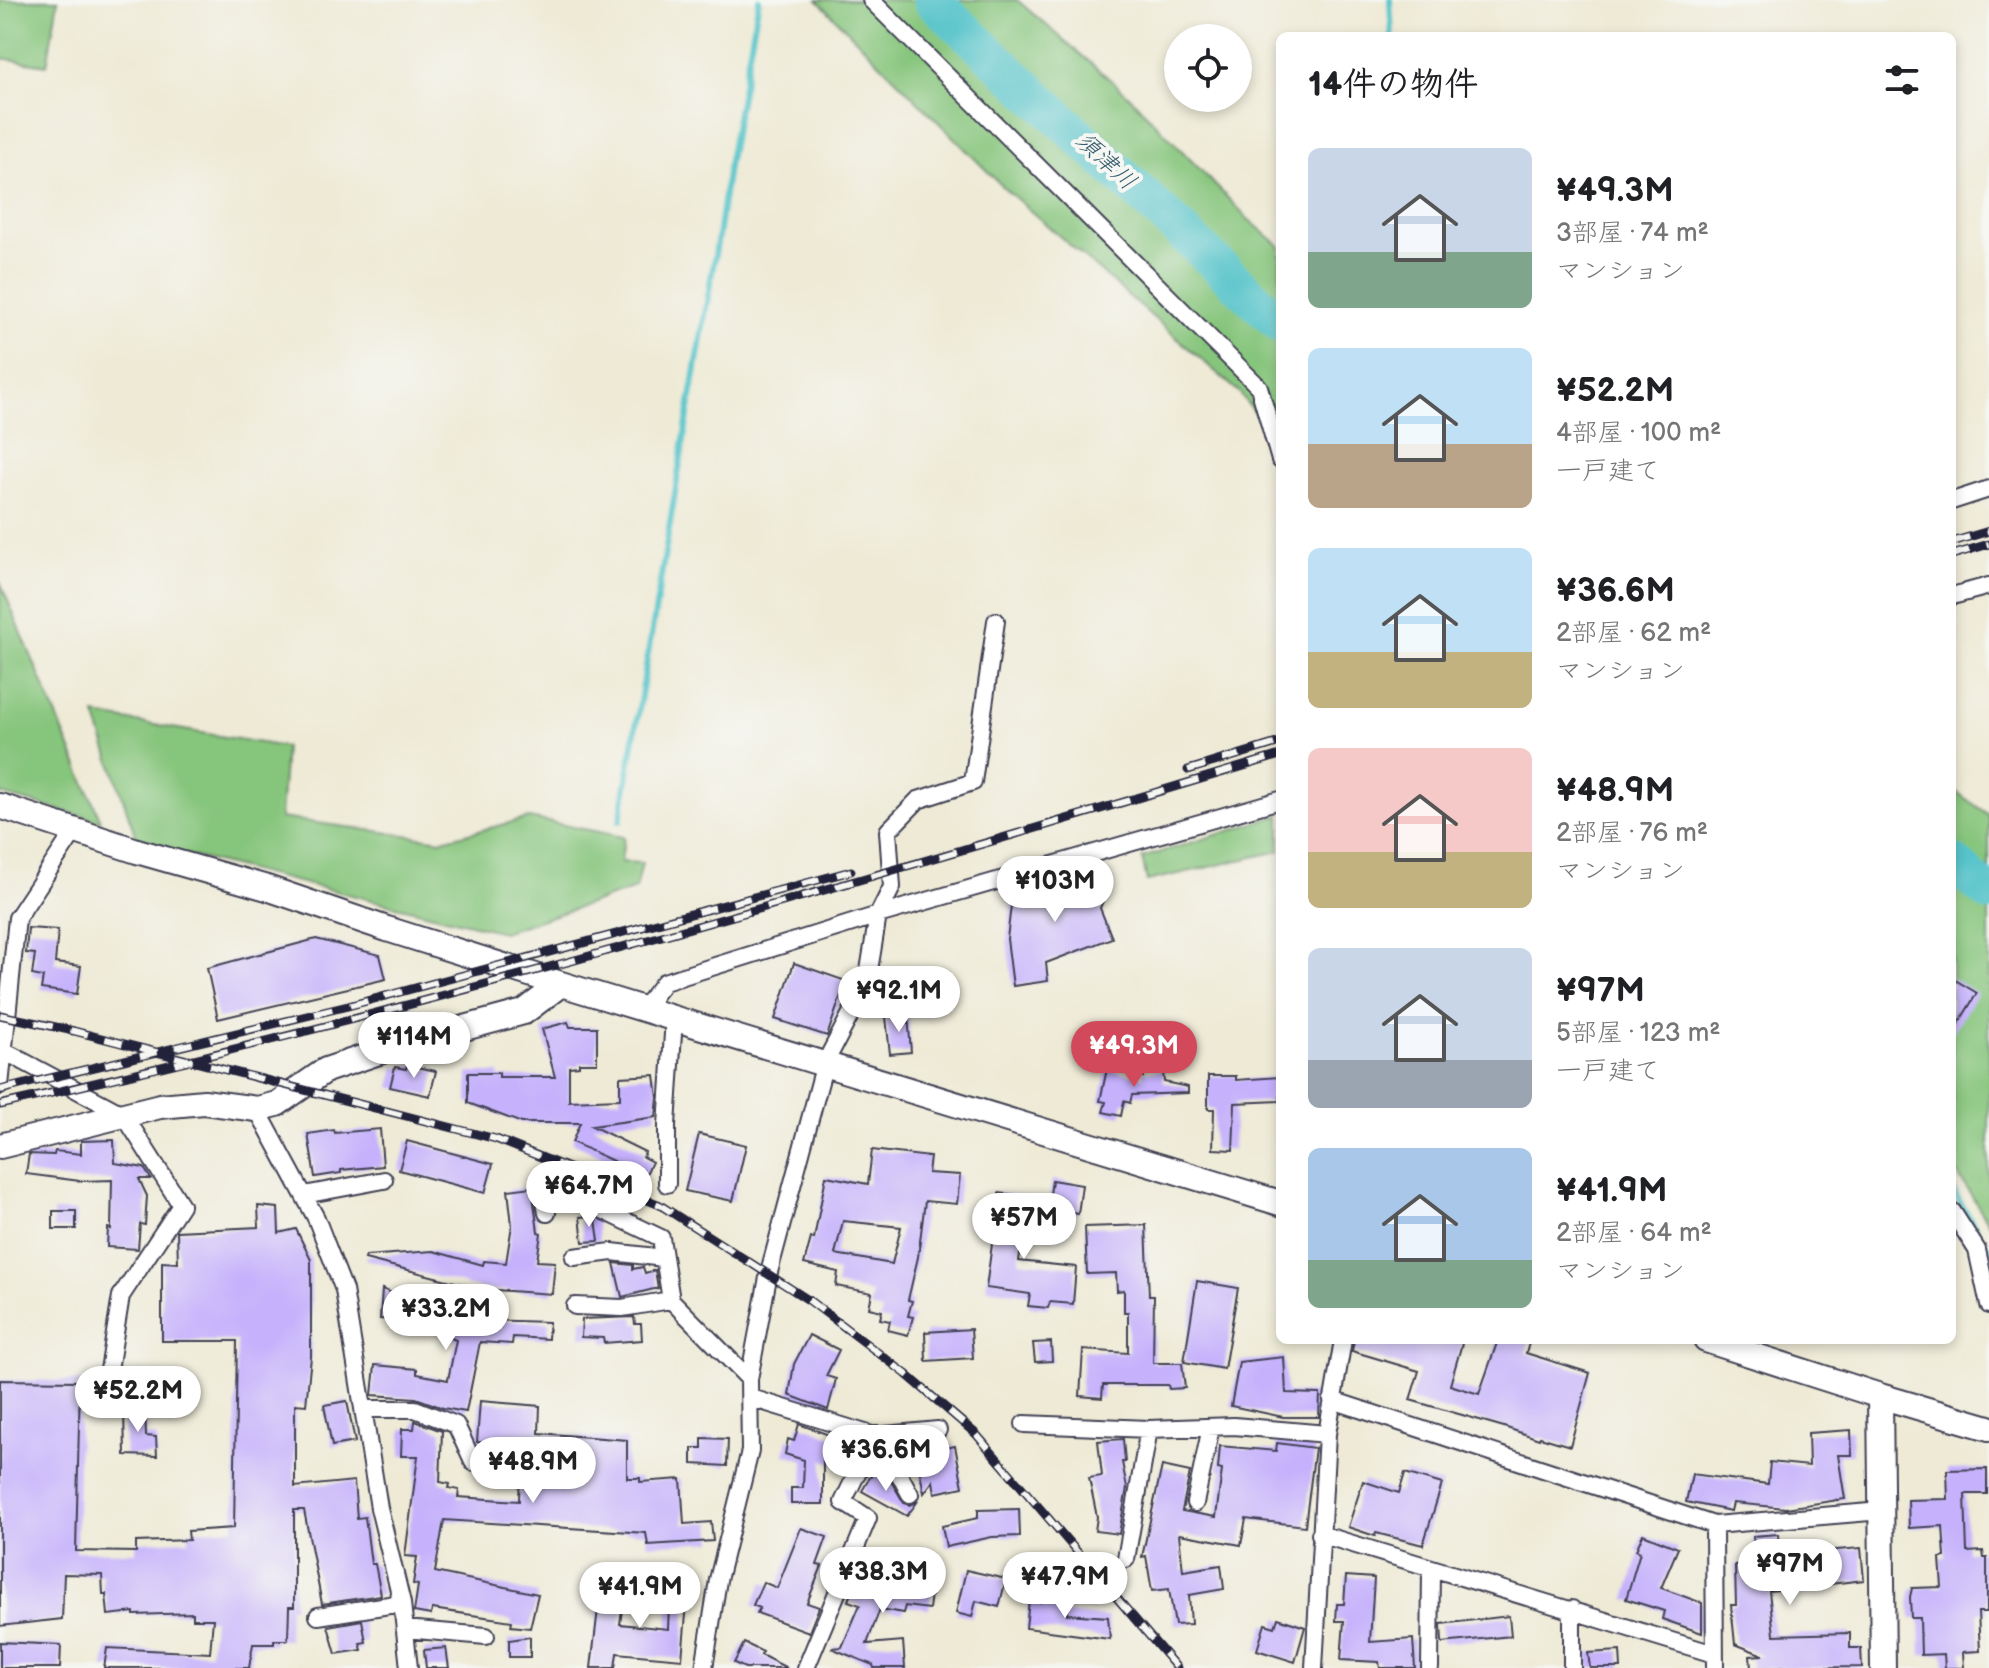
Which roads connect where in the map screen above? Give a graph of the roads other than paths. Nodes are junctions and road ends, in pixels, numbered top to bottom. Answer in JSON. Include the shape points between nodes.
{"nodes":[{"id":1,"x":871,"y":0,"type":"edge"},
{"id":2,"x":1276,"y":446,"type":"edge"},
{"id":3,"x":1989,"y":489,"type":"edge"},
{"id":4,"x":1956,"y":500,"type":"edge"},
{"id":5,"x":1989,"y":586,"type":"edge"},
{"id":6,"x":1956,"y":595,"type":"edge"},
{"id":7,"x":996,"y":621,"type":"dead end"},
{"id":8,"x":1276,"y":801,"type":"edge"},
{"id":9,"x":0,"y":806,"type":"edge"},
{"id":10,"x":76,"y":829,"type":"junction"},
{"id":11,"x":878,"y":915,"type":"junction"},
{"id":12,"x":561,"y":984,"type":"junction"},
{"id":13,"x":644,"y":1008,"type":"junction"},
{"id":14,"x":674,"y":1018,"type":"junction"},
{"id":15,"x":2,"y":1049,"type":"edge"},
{"id":16,"x":825,"y":1063,"type":"junction"},
{"id":17,"x":0,"y":1086,"type":"edge"},
{"id":18,"x":257,"y":1109,"type":"junction"},
{"id":19,"x":124,"y":1115,"type":"junction"},
{"id":20,"x":0,"y":1146,"type":"edge"},
{"id":21,"x":384,"y":1180,"type":"dead end"},
{"id":22,"x":667,"y":1184,"type":"dead end"},
{"id":23,"x":304,"y":1195,"type":"junction"},
{"id":24,"x":1276,"y":1202,"type":"edge"},
{"id":25,"x":547,"y":1213,"type":"dead end"},
{"id":26,"x":1956,"y":1216,"type":"edge"},
{"id":27,"x":1983,"y":1249,"type":"edge"},
{"id":28,"x":574,"y":1257,"type":"dead end"},
{"id":29,"x":664,"y":1258,"type":"junction"},
{"id":30,"x":671,"y":1300,"type":"junction"},
{"id":31,"x":1989,"y":1305,"type":"edge"},
{"id":32,"x":575,"y":1306,"type":"dead end"},
{"id":33,"x":1342,"y":1344,"type":"edge"},
{"id":34,"x":1718,"y":1344,"type":"edge"},
{"id":35,"x":109,"y":1370,"type":"dead end"},
{"id":36,"x":749,"y":1379,"type":"junction"},
{"id":37,"x":1880,"y":1396,"type":"junction"},
{"id":38,"x":751,"y":1398,"type":"junction"},
{"id":39,"x":1332,"y":1400,"type":"junction"},
{"id":40,"x":363,"y":1409,"type":"junction"},
{"id":41,"x":1024,"y":1424,"type":"dead end"},
{"id":42,"x":1211,"y":1427,"type":"junction"},
{"id":43,"x":1989,"y":1428,"type":"edge"},
{"id":44,"x":1149,"y":1429,"type":"junction"},
{"id":45,"x":938,"y":1430,"type":"dead end"},
{"id":46,"x":1327,"y":1434,"type":"junction"},
{"id":47,"x":876,"y":1436,"type":"junction"},
{"id":48,"x":473,"y":1462,"type":"dead end"},
{"id":49,"x":910,"y":1494,"type":"dead end"},
{"id":50,"x":1195,"y":1503,"type":"dead end"},
{"id":51,"x":1882,"y":1511,"type":"junction"},
{"id":52,"x":1714,"y":1525,"type":"junction"},
{"id":53,"x":1320,"y":1534,"type":"junction"},
{"id":54,"x":1126,"y":1559,"type":"dead end"},
{"id":55,"x":1431,"y":1568,"type":"junction"},
{"id":56,"x":402,"y":1603,"type":"junction"},
{"id":57,"x":1572,"y":1609,"type":"junction"},
{"id":58,"x":318,"y":1616,"type":"dead end"},
{"id":59,"x":405,"y":1629,"type":"junction"},
{"id":60,"x":486,"y":1636,"type":"dead end"},
{"id":61,"x":1714,"y":1661,"type":"edge"},
{"id":62,"x":409,"y":1668,"type":"edge"},
{"id":63,"x":704,"y":1668,"type":"edge"},
{"id":64,"x":806,"y":1668,"type":"edge"},
{"id":65,"x":1314,"y":1668,"type":"edge"},
{"id":66,"x":1430,"y":1668,"type":"edge"},
{"id":67,"x":1572,"y":1668,"type":"edge"},
{"id":68,"x":1883,"y":1668,"type":"edge"}],
"edges":[{"from":1,"to":2,"type":"street","via":[[1259,387]]},
{"from":3,"to":4,"type":"street"},
{"from":5,"to":6,"type":"street"},
{"from":7,"to":11,"type":"street","via":[[973,782],[918,800],[888,831],[892,887]]},
{"from":8,"to":11,"type":"street"},
{"from":9,"to":10,"type":"street"},
{"from":10,"to":12,"type":"street"},
{"from":10,"to":15,"type":"street","via":[[17,918]]},
{"from":11,"to":13,"type":"street","via":[[664,982]]},
{"from":11,"to":16,"type":"street","via":[[867,983]]},
{"from":12,"to":13,"type":"street"},
{"from":12,"to":18,"type":"street","via":[[524,1012],[326,1070],[277,1104]]},
{"from":13,"to":14,"type":"street"},
{"from":14,"to":16,"type":"street"},
{"from":14,"to":22,"type":"street"},
{"from":15,"to":17,"type":"street"},
{"from":15,"to":19,"type":"street"},
{"from":16,"to":24,"type":"street"},
{"from":16,"to":36,"type":"street","via":[[769,1272]]},
{"from":18,"to":19,"type":"street","via":[[204,1102]]},
{"from":18,"to":23,"type":"street"},
{"from":19,"to":20,"type":"street"},
{"from":19,"to":35,"type":"street","via":[[181,1205],[121,1296]]},
{"from":21,"to":23,"type":"street"},
{"from":23,"to":40,"type":"street","via":[[344,1290]]},
{"from":25,"to":29,"type":"street","via":[[542,1181],[661,1238]]},
{"from":26,"to":27,"type":"street"},
{"from":27,"to":31,"type":"street"},
{"from":28,"to":29,"type":"street","via":[[612,1252]]},
{"from":29,"to":30,"type":"street"},
{"from":30,"to":32,"type":"street","via":[[622,1308]]},
{"from":30,"to":36,"type":"street"},
{"from":33,"to":39,"type":"street"},
{"from":34,"to":37,"type":"street"},
{"from":36,"to":38,"type":"street"},
{"from":37,"to":43,"type":"street"},
{"from":37,"to":51,"type":"street"},
{"from":38,"to":47,"type":"street"},
{"from":38,"to":63,"type":"street","via":[[750,1451],[718,1580]]},
{"from":39,"to":46,"type":"street"},
{"from":39,"to":52,"type":"street"},
{"from":40,"to":48,"type":"street","via":[[415,1409],[456,1425]]},
{"from":40,"to":56,"type":"street"},
{"from":41,"to":44,"type":"street"},
{"from":42,"to":44,"type":"street"},
{"from":42,"to":46,"type":"street"},
{"from":42,"to":50,"type":"street"},
{"from":44,"to":54,"type":"street"},
{"from":45,"to":47,"type":"street"},
{"from":46,"to":53,"type":"street"},
{"from":47,"to":49,"type":"street"},
{"from":47,"to":64,"type":"street","via":[[843,1502],[868,1518]]},
{"from":51,"to":52,"type":"street"},
{"from":51,"to":68,"type":"street"},
{"from":52,"to":61,"type":"street"},
{"from":53,"to":55,"type":"street"},
{"from":53,"to":65,"type":"street"},
{"from":55,"to":57,"type":"street"},
{"from":55,"to":66,"type":"street"},
{"from":56,"to":58,"type":"street"},
{"from":56,"to":59,"type":"street"},
{"from":57,"to":61,"type":"street"},
{"from":57,"to":67,"type":"street"},
{"from":59,"to":60,"type":"street"},
{"from":59,"to":62,"type":"street"}]}
